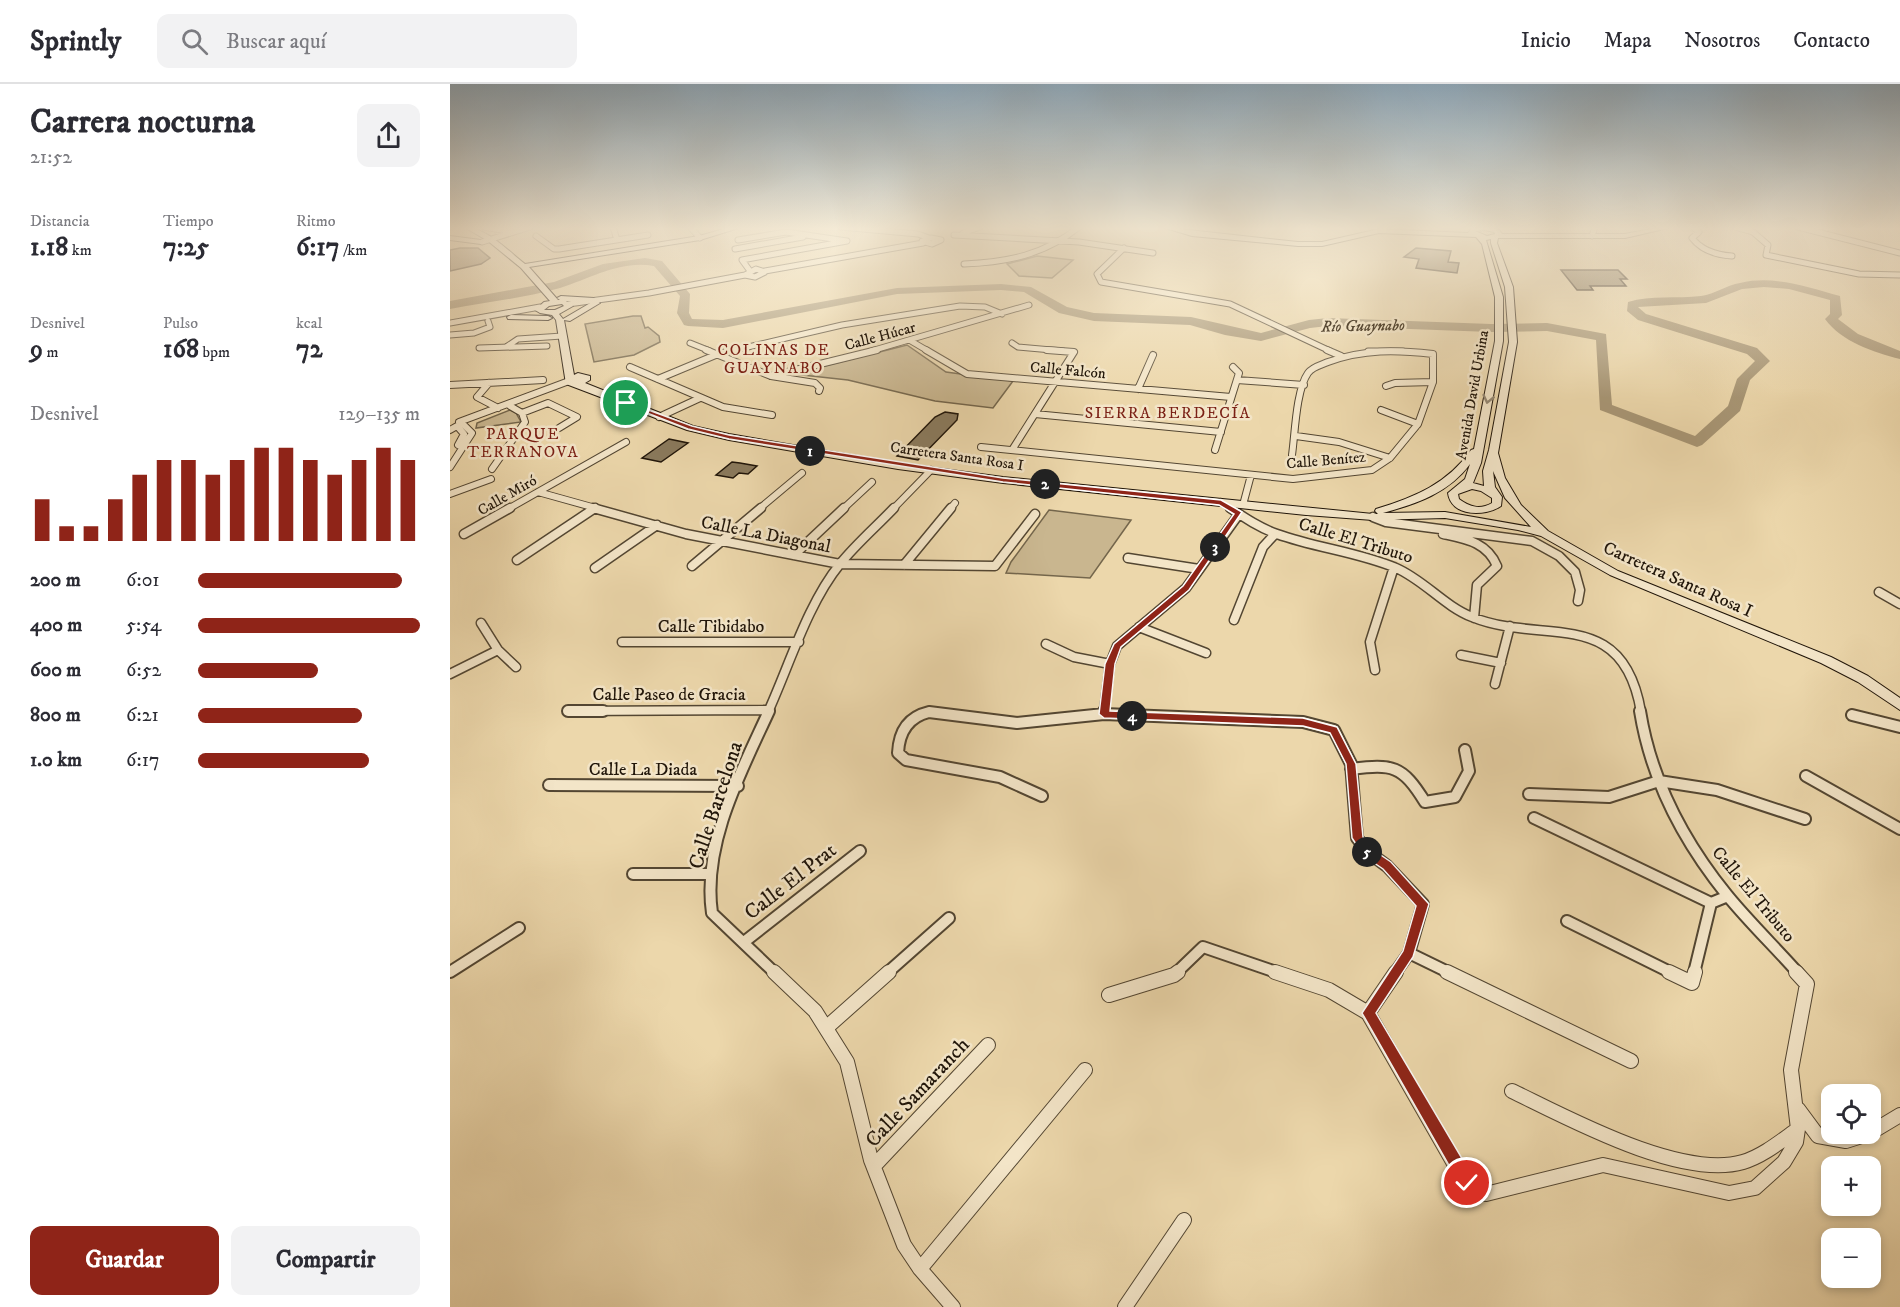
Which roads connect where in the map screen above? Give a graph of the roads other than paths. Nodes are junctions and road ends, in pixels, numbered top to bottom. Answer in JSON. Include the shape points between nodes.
{"nodes":[{"id":1,"x":534,"y":284,"type":"edge"},
{"id":2,"x":700,"y":284,"type":"edge"},
{"id":3,"x":1114,"y":284,"type":"edge"},
{"id":4,"x":1496,"y":284,"type":"edge"},
{"id":5,"x":1508,"y":284,"type":"edge"},
{"id":6,"x":545,"y":301,"type":"junction"},
{"id":7,"x":595,"y":302,"type":"junction"},
{"id":8,"x":1029,"y":305,"type":"dead end"},
{"id":9,"x":563,"y":312,"type":"junction"},
{"id":10,"x":1002,"y":314,"type":"junction"},
{"id":11,"x":511,"y":315,"type":"junction"},
{"id":12,"x":488,"y":321,"type":"junction"},
{"id":13,"x":450,"y":325,"type":"edge"},
{"id":14,"x":450,"y":335,"type":"edge"},
{"id":15,"x":562,"y":336,"type":"junction"},
{"id":16,"x":911,"y":341,"type":"junction"},
{"id":17,"x":690,"y":343,"type":"dead end"},
{"id":18,"x":1012,"y":344,"type":"dead end"},
{"id":19,"x":547,"y":346,"type":"dead end"},
{"id":20,"x":506,"y":347,"type":"junction"},
{"id":21,"x":479,"y":348,"type":"dead end"},
{"id":22,"x":718,"y":354,"type":"junction"},
{"id":23,"x":1153,"y":355,"type":"dead end"},
{"id":24,"x":1341,"y":356,"type":"junction"},
{"id":25,"x":630,"y":367,"type":"dead end"},
{"id":26,"x":1233,"y":367,"type":"dead end"},
{"id":27,"x":771,"y":376,"type":"junction"},
{"id":28,"x":658,"y":379,"type":"junction"},
{"id":29,"x":543,"y":380,"type":"dead end"},
{"id":30,"x":1237,"y":380,"type":"junction"},
{"id":31,"x":575,"y":381,"type":"junction"},
{"id":32,"x":1056,"y":381,"type":"junction"},
{"id":33,"x":489,"y":382,"type":"junction"},
{"id":34,"x":1433,"y":382,"type":"junction"},
{"id":35,"x":450,"y":385,"type":"edge"},
{"id":36,"x":1304,"y":385,"type":"junction"},
{"id":37,"x":1386,"y":386,"type":"dead end"},
{"id":38,"x":1138,"y":389,"type":"junction"},
{"id":39,"x":819,"y":391,"type":"dead end"},
{"id":40,"x":1232,"y":397,"type":"junction"},
{"id":41,"x":700,"y":399,"type":"junction"},
{"id":42,"x":519,"y":403,"type":"junction"},
{"id":43,"x":510,"y":406,"type":"junction"},
{"id":44,"x":498,"y":408,"type":"junction"},
{"id":45,"x":530,"y":410,"type":"junction"},
{"id":46,"x":1381,"y":410,"type":"dead end"},
{"id":47,"x":522,"y":412,"type":"junction"},
{"id":48,"x":1035,"y":414,"type":"junction"},
{"id":49,"x":772,"y":415,"type":"dead end"},
{"id":50,"x":659,"y":417,"type":"junction"},
{"id":51,"x":1418,"y":424,"type":"junction"},
{"id":52,"x":455,"y":425,"type":"edge"},
{"id":53,"x":559,"y":428,"type":"dead end"},
{"id":54,"x":1221,"y":432,"type":"junction"},
{"id":55,"x":1296,"y":436,"type":"junction"},
{"id":56,"x":626,"y":442,"type":"dead end"},
{"id":57,"x":981,"y":447,"type":"dead end"},
{"id":58,"x":1477,"y":447,"type":"junction"},
{"id":59,"x":1012,"y":450,"type":"junction"},
{"id":60,"x":1215,"y":450,"type":"dead end"},
{"id":61,"x":1494,"y":450,"type":"junction"},
{"id":62,"x":1292,"y":455,"type":"dead end"},
{"id":63,"x":450,"y":457,"type":"edge"},
{"id":64,"x":1390,"y":458,"type":"junction"},
{"id":65,"x":450,"y":467,"type":"edge"},
{"id":66,"x":492,"y":469,"type":"dead end"},
{"id":67,"x":931,"y":470,"type":"junction"},
{"id":68,"x":802,"y":473,"type":"dead end"},
{"id":69,"x":1251,"y":475,"type":"junction"},
{"id":70,"x":491,"y":479,"type":"dead end"},
{"id":71,"x":872,"y":482,"type":"dead end"},
{"id":72,"x":1464,"y":487,"type":"junction"},
{"id":73,"x":538,"y":492,"type":"junction"},
{"id":74,"x":1454,"y":493,"type":"junction"},
{"id":75,"x":450,"y":494,"type":"edge"},
{"id":76,"x":1495,"y":496,"type":"junction"},
{"id":77,"x":1221,"y":502,"type":"joint"},
{"id":78,"x":955,"y":503,"type":"dead end"},
{"id":79,"x":595,"y":508,"type":"junction"},
{"id":80,"x":1241,"y":509,"type":"junction"},
{"id":81,"x":1471,"y":509,"type":"junction"},
{"id":82,"x":1035,"y":514,"type":"dead end"},
{"id":83,"x":1367,"y":516,"type":"junction"},
{"id":84,"x":657,"y":525,"type":"junction"},
{"id":85,"x":1435,"y":528,"type":"junction"},
{"id":86,"x":464,"y":534,"type":"dead end"},
{"id":87,"x":1275,"y":534,"type":"junction"},
{"id":88,"x":1545,"y":534,"type":"junction"},
{"id":89,"x":722,"y":541,"type":"junction"},
{"id":90,"x":794,"y":555,"type":"junction"},
{"id":91,"x":1128,"y":558,"type":"dead end"},
{"id":92,"x":518,"y":560,"type":"dead end"},
{"id":93,"x":840,"y":564,"type":"junction"},
{"id":94,"x":904,"y":565,"type":"junction"},
{"id":95,"x":692,"y":566,"type":"dead end"},
{"id":96,"x":1394,"y":567,"type":"junction"},
{"id":97,"x":595,"y":568,"type":"dead end"},
{"id":98,"x":1199,"y":569,"type":"junction"},
{"id":99,"x":1879,"y":592,"type":"dead end"},
{"id":100,"x":1578,"y":601,"type":"dead end"},
{"id":101,"x":1900,"y":604,"type":"edge"},
{"id":102,"x":1474,"y":618,"type":"junction"},
{"id":103,"x":1234,"y":620,"type":"dead end"},
{"id":104,"x":481,"y":623,"type":"dead end"},
{"id":105,"x":1510,"y":626,"type":"junction"},
{"id":106,"x":1138,"y":627,"type":"junction"},
{"id":107,"x":622,"y":642,"type":"dead end"},
{"id":108,"x":800,"y":642,"type":"junction"},
{"id":109,"x":1046,"y":644,"type":"dead end"},
{"id":110,"x":498,"y":650,"type":"junction"},
{"id":111,"x":1206,"y":653,"type":"dead end"},
{"id":112,"x":1461,"y":655,"type":"dead end"},
{"id":113,"x":1501,"y":663,"type":"junction"},
{"id":114,"x":1110,"y":664,"type":"junction"},
{"id":115,"x":516,"y":667,"type":"dead end"},
{"id":116,"x":1375,"y":670,"type":"dead end"},
{"id":117,"x":450,"y":675,"type":"edge"},
{"id":118,"x":1495,"y":684,"type":"dead end"},
{"id":119,"x":1900,"y":705,"type":"edge"},
{"id":120,"x":770,"y":710,"type":"junction"},
{"id":121,"x":568,"y":711,"type":"dead end"},
{"id":122,"x":1104,"y":714,"type":"junction"},
{"id":123,"x":1852,"y":715,"type":"dead end"},
{"id":124,"x":1900,"y":727,"type":"edge"},
{"id":125,"x":1465,"y":750,"type":"dead end"},
{"id":126,"x":1352,"y":770,"type":"junction"},
{"id":127,"x":1806,"y":776,"type":"dead end"},
{"id":128,"x":1659,"y":781,"type":"junction"},
{"id":129,"x":549,"y":785,"type":"dead end"},
{"id":130,"x":738,"y":786,"type":"junction"},
{"id":131,"x":1529,"y":794,"type":"dead end"},
{"id":132,"x":1042,"y":796,"type":"dead end"},
{"id":133,"x":1534,"y":818,"type":"dead end"},
{"id":134,"x":1805,"y":819,"type":"dead end"},
{"id":135,"x":1900,"y":829,"type":"edge"},
{"id":136,"x":860,"y":851,"type":"dead end"},
{"id":137,"x":633,"y":874,"type":"dead end"},
{"id":138,"x":710,"y":874,"type":"junction"},
{"id":139,"x":1728,"y":896,"type":"junction"},
{"id":140,"x":1711,"y":903,"type":"junction"},
{"id":141,"x":949,"y":918,"type":"dead end"},
{"id":142,"x":1567,"y":921,"type":"dead end"},
{"id":143,"x":519,"y":928,"type":"dead end"},
{"id":144,"x":744,"y":942,"type":"junction"},
{"id":145,"x":1409,"y":953,"type":"junction"},
{"id":146,"x":450,"y":972,"type":"edge"},
{"id":147,"x":1109,"y":995,"type":"dead end"},
{"id":148,"x":1368,"y":1013,"type":"junction"},
{"id":149,"x":826,"y":1028,"type":"junction"},
{"id":150,"x":988,"y":1045,"type":"dead end"},
{"id":151,"x":1630,"y":1061,"type":"dead end"},
{"id":152,"x":1085,"y":1070,"type":"dead end"},
{"id":153,"x":1512,"y":1091,"type":"dead end"},
{"id":154,"x":1798,"y":1109,"type":"junction"},
{"id":155,"x":1900,"y":1115,"type":"edge"},
{"id":156,"x":1881,"y":1127,"type":"edge"},
{"id":157,"x":1798,"y":1129,"type":"junction"},
{"id":158,"x":1821,"y":1137,"type":"edge"},
{"id":159,"x":874,"y":1166,"type":"junction"},
{"id":160,"x":1184,"y":1220,"type":"dead end"},
{"id":161,"x":920,"y":1269,"type":"junction"},
{"id":162,"x":953,"y":1307,"type":"edge"},
{"id":163,"x":1125,"y":1307,"type":"edge"}],
"edges":[{"from":1,"to":6,"type":"street"},
{"from":2,"to":7,"type":"street"},
{"from":3,"to":24,"type":"street","via":[[1216,300]]},
{"from":4,"to":58,"type":"street","name":"Avenida David Urbina","one_way":true,"via":[[1499,341]]},
{"from":5,"to":61,"type":"street","name":"Avenida David Urbina","via":[[1513,342]]},
{"from":6,"to":7,"type":"street"},
{"from":6,"to":9,"type":"street"},
{"from":6,"to":9,"type":"street"},
{"from":6,"to":11,"type":"street"},
{"from":6,"to":11,"type":"street"},
{"from":7,"to":9,"type":"street"},
{"from":7,"to":9,"type":"street"},
{"from":8,"to":10,"type":"street","name":"Calle Húcar"},
{"from":9,"to":11,"type":"street"},
{"from":9,"to":15,"type":"street"},
{"from":9,"to":31,"type":"street"},
{"from":10,"to":16,"type":"street","name":"Calle Húcar"},
{"from":10,"to":22,"type":"street","via":[[975,306],[950,308],[842,325]]},
{"from":11,"to":12,"type":"street"},
{"from":11,"to":13,"type":"street"},
{"from":12,"to":13,"type":"street"},
{"from":12,"to":14,"type":"street","via":[[490,327],[483,330]]},
{"from":15,"to":20,"type":"street","via":[[518,339]]},
{"from":15,"to":31,"type":"street"},
{"from":16,"to":27,"type":"street","name":"Calle Húcar"},
{"from":16,"to":32,"type":"street","name":"Calle Falcón","via":[[967,374]]},
{"from":17,"to":22,"type":"street"},
{"from":18,"to":32,"type":"street","via":[[1074,352]]},
{"from":19,"to":20,"type":"street"},
{"from":20,"to":21,"type":"street"},
{"from":22,"to":27,"type":"street"},
{"from":22,"to":28,"type":"street"},
{"from":23,"to":38,"type":"street"},
{"from":24,"to":34,"type":"street","name":"Calle Benítez","via":[[1372,349],[1433,354]]},
{"from":24,"to":36,"type":"street","via":[[1308,373]]},
{"from":25,"to":28,"type":"street"},
{"from":26,"to":30,"type":"street","via":[[1239,373]]},
{"from":27,"to":39,"type":"street","via":[[815,383]]},
{"from":28,"to":41,"type":"street"},
{"from":29,"to":33,"type":"street"},
{"from":30,"to":36,"type":"street"},
{"from":30,"to":40,"type":"street"},
{"from":31,"to":42,"type":"street"},
{"from":31,"to":44,"type":"street"},
{"from":31,"to":50,"type":"street","name":"Carretera Santa Rosa I"},
{"from":32,"to":38,"type":"street","name":"Calle Falcón"},
{"from":32,"to":48,"type":"street"},
{"from":33,"to":35,"type":"street"},
{"from":33,"to":44,"type":"street","via":[[477,396]]},
{"from":34,"to":37,"type":"street"},
{"from":34,"to":51,"type":"street","name":"Calle Benítez"},
{"from":36,"to":55,"type":"street"},
{"from":38,"to":40,"type":"street","name":"Calle Falcón"},
{"from":40,"to":54,"type":"street"},
{"from":41,"to":49,"type":"street"},
{"from":41,"to":50,"type":"street"},
{"from":42,"to":43,"type":"street"},
{"from":42,"to":45,"type":"street"},
{"from":43,"to":47,"type":"street"},
{"from":43,"to":52,"type":"street"},
{"from":44,"to":52,"type":"street"},
{"from":45,"to":47,"type":"street"},
{"from":45,"to":53,"type":"street","via":[[549,403],[577,417]]},
{"from":46,"to":51,"type":"street"},
{"from":47,"to":66,"type":"street","via":[[525,422]]},
{"from":48,"to":54,"type":"street"},
{"from":48,"to":59,"type":"street"},
{"from":50,"to":67,"type":"street","name":"Carretera Santa Rosa I","via":[[729,437]]},
{"from":51,"to":64,"type":"street","name":"Calle Benítez"},
{"from":52,"to":63,"type":"street","via":[[464,435]]},
{"from":52,"to":65,"type":"street","via":[[472,433]]},
{"from":54,"to":60,"type":"street"},
{"from":55,"to":62,"type":"street"},
{"from":55,"to":64,"type":"street","via":[[1339,442]]},
{"from":56,"to":73,"type":"street","name":"Calle Miró"},
{"from":57,"to":59,"type":"street","name":"Calle Benítez"},
{"from":58,"to":72,"type":"street","name":"Avenida David Urbina","via":[[1473,474]]},
{"from":58,"to":83,"type":"street","via":[[1456,477],[1435,491]]},
{"from":59,"to":69,"type":"street","name":"Calle Benítez"},
{"from":61,"to":76,"type":"street","name":"Avenida David Urbina","via":[[1488,465],[1488,484]]},
{"from":61,"to":88,"type":"street","via":[[1505,491]]},
{"from":64,"to":69,"type":"street","name":"Calle Benítez","via":[[1377,468],[1360,472],[1293,479]]},
{"from":67,"to":77,"type":"street","name":"Carretera Santa Rosa I"},
{"from":67,"to":93,"type":"street","name":"Calle Barcelona"},
{"from":68,"to":89,"type":"street"},
{"from":69,"to":80,"type":"street"},
{"from":70,"to":75,"type":"street"},
{"from":71,"to":90,"type":"street"},
{"from":72,"to":74,"type":"street","name":"Carretera Santa Rosa I"},
{"from":72,"to":76,"type":"street","via":[[1481,488]]},
{"from":73,"to":79,"type":"street","name":"Calle La Diagonal"},
{"from":73,"to":86,"type":"street","name":"Calle Miró"},
{"from":74,"to":81,"type":"street","via":[[1456,502]]},
{"from":74,"to":83,"type":"street","name":"Carretera Santa Rosa I","via":[[1427,504]]},
{"from":76,"to":81,"type":"street","via":[[1492,508]]},
{"from":76,"to":88,"type":"street","via":[[1517,518]]},
{"from":77,"to":80,"type":"street","name":"Calle El Tributo"},
{"from":78,"to":94,"type":"street"},
{"from":79,"to":84,"type":"street","name":"Calle La Diagonal"},
{"from":79,"to":92,"type":"street"},
{"from":80,"to":83,"type":"street","name":"Carretera Santa Rosa I"},
{"from":80,"to":87,"type":"street","name":"Calle El Tributo"},
{"from":80,"to":98,"type":"street"},
{"from":81,"to":83,"type":"street","name":"Carretera Santa Rosa I","via":[[1436,508]]},
{"from":81,"to":88,"type":"street"},
{"from":82,"to":94,"type":"street","name":"Calle La Diagonal","via":[[994,566]]},
{"from":83,"to":85,"type":"street"},
{"from":83,"to":88,"type":"street","name":"Carretera Santa Rosa I","via":[[1468,517]]},
{"from":84,"to":89,"type":"street","name":"Calle La Diagonal"},
{"from":84,"to":97,"type":"street"},
{"from":85,"to":100,"type":"street","via":[[1513,536],[1544,545],[1570,565],[1580,589]]},
{"from":85,"to":102,"type":"street","via":[[1439,533],[1479,542],[1494,554],[1497,566],[1477,585]]},
{"from":87,"to":96,"type":"street","name":"Calle El Tributo"},
{"from":87,"to":103,"type":"street","via":[[1263,547]]},
{"from":88,"to":119,"type":"street","name":"Carretera Santa Rosa I","via":[[1614,573],[1826,660]]},
{"from":89,"to":90,"type":"street","name":"Calle La Diagonal"},
{"from":89,"to":95,"type":"street"},
{"from":90,"to":93,"type":"street","name":"Calle La Diagonal"},
{"from":91,"to":98,"type":"street"},
{"from":93,"to":94,"type":"street","name":"Calle La Diagonal"},
{"from":93,"to":108,"type":"street","name":"Calle Barcelona"},
{"from":96,"to":102,"type":"street","name":"Calle El Tributo","via":[[1420,580]]},
{"from":96,"to":116,"type":"street","via":[[1370,642]]},
{"from":98,"to":106,"type":"street","via":[[1186,588]]},
{"from":99,"to":101,"type":"street"},
{"from":102,"to":105,"type":"street","name":"Calle El Tributo"},
{"from":104,"to":110,"type":"street"},
{"from":105,"to":113,"type":"street"},
{"from":105,"to":128,"type":"street","name":"Calle El Tributo","via":[[1573,631],[1615,654],[1637,685],[1642,733]]},
{"from":106,"to":111,"type":"street"},
{"from":106,"to":114,"type":"street","via":[[1117,646]]},
{"from":107,"to":108,"type":"street","name":"Calle Tibidabo"},
{"from":108,"to":120,"type":"street","name":"Calle Barcelona"},
{"from":109,"to":114,"type":"street","via":[[1074,657]]},
{"from":110,"to":115,"type":"street"},
{"from":110,"to":117,"type":"street"},
{"from":112,"to":113,"type":"street"},
{"from":113,"to":118,"type":"street"},
{"from":114,"to":122,"type":"street"},
{"from":120,"to":121,"type":"street","name":"Calle Paseo de Gracia"},
{"from":120,"to":130,"type":"street","name":"Calle Barcelona"},
{"from":122,"to":126,"type":"street","via":[[1303,722],[1334,730]]},
{"from":122,"to":132,"type":"street","via":[[1017,723],[929,712],[917,714],[909,721],[897,742],[898,753],[906,760],[1000,777]]},
{"from":123,"to":124,"type":"street"},
{"from":125,"to":126,"type":"street","via":[[1469,771],[1455,797],[1425,802],[1406,772],[1386,765]]},
{"from":126,"to":145,"type":"street","via":[[1357,838],[1423,904]]},
{"from":127,"to":135,"type":"street"},
{"from":128,"to":131,"type":"street","via":[[1609,797]]},
{"from":128,"to":134,"type":"street","via":[[1717,790]]},
{"from":128,"to":139,"type":"street","name":"Calle El Tributo","via":[[1679,826]]},
{"from":129,"to":130,"type":"street","name":"Calle La Diada"},
{"from":130,"to":138,"type":"street","name":"Calle Barcelona"},
{"from":133,"to":140,"type":"street"},
{"from":136,"to":144,"type":"street","name":"Calle El Prat"},
{"from":137,"to":138,"type":"street"},
{"from":138,"to":144,"type":"street","name":"Calle Barcelona","via":[[712,913]]},
{"from":139,"to":140,"type":"street"},
{"from":139,"to":154,"type":"street","name":"Calle El Tributo","via":[[1807,984],[1791,1070]]},
{"from":140,"to":142,"type":"street","via":[[1692,983]]},
{"from":141,"to":149,"type":"street"},
{"from":143,"to":146,"type":"street"},
{"from":144,"to":149,"type":"street","name":"Calle Barcelona","via":[[815,1011]]},
{"from":145,"to":148,"type":"street"},
{"from":145,"to":151,"type":"street"},
{"from":147,"to":148,"type":"street","name":"Calle El Tributo","via":[[1174,975],[1203,947],[1329,990]]},
{"from":148,"to":157,"type":"street","name":"Calle El Tributo","via":[[1455,1165],[1467,1183],[1486,1194],[1603,1165],[1729,1193],[1755,1188],[1784,1162],[1796,1142]]},
{"from":149,"to":159,"type":"street","name":"Calle Barcelona","via":[[847,1062]]},
{"from":150,"to":159,"type":"street","name":"Calle Samaranch"},
{"from":152,"to":161,"type":"street"},
{"from":153,"to":157,"type":"street","via":[[1614,1139],[1683,1161],[1734,1164],[1755,1157]]},
{"from":154,"to":157,"type":"street","name":"Calle El Tributo"},
{"from":154,"to":158,"type":"street"},
{"from":155,"to":156,"type":"street"},
{"from":159,"to":161,"type":"street","name":"Calle Barcelona","via":[[904,1245]]},
{"from":160,"to":163,"type":"street"},
{"from":161,"to":162,"type":"street","name":"Calle Barcelona"}]}
